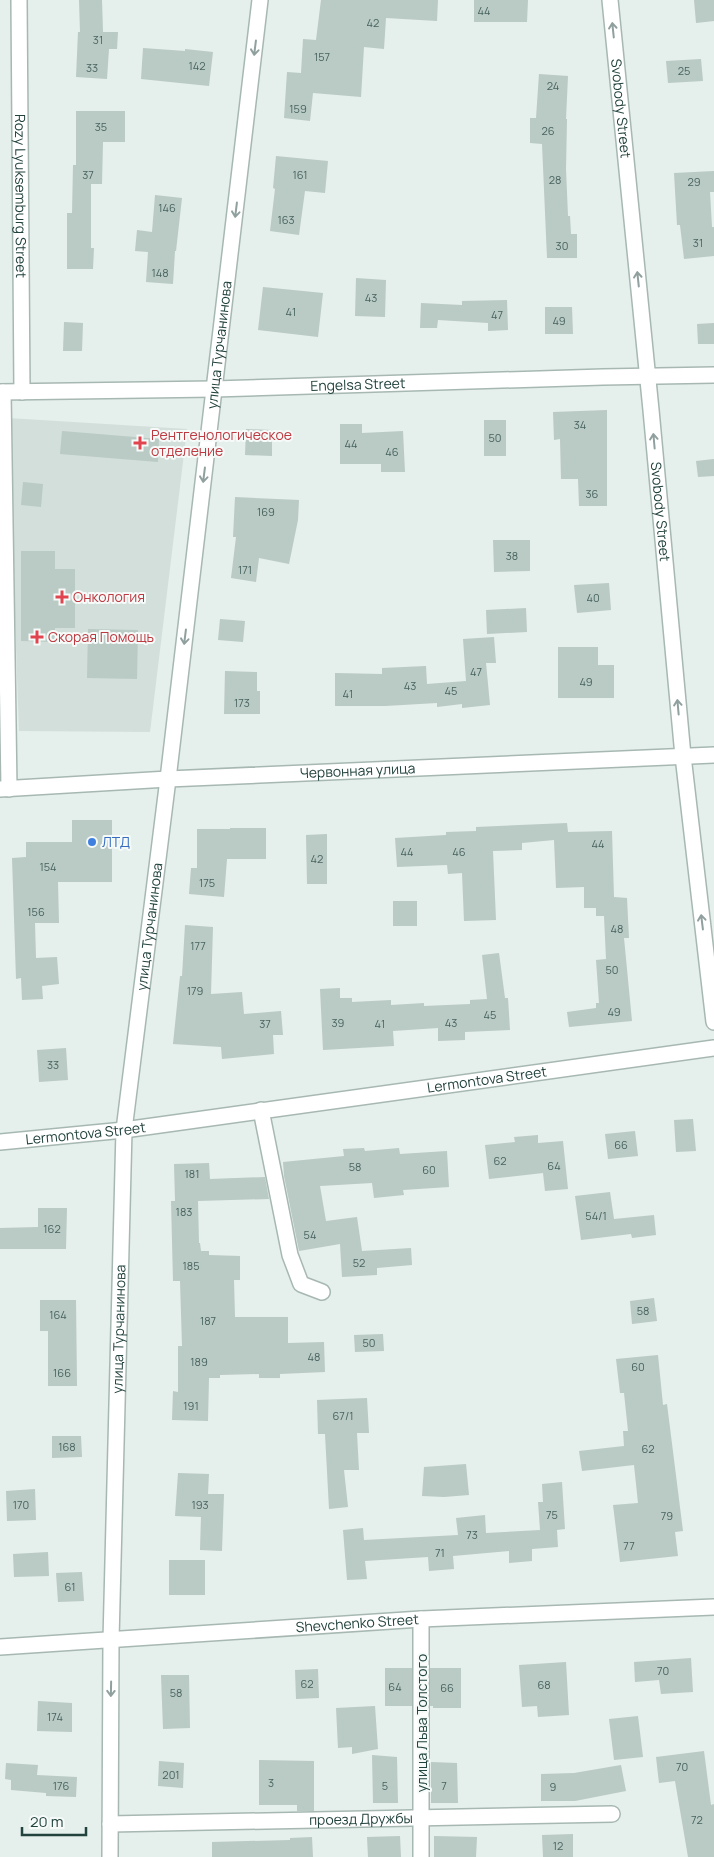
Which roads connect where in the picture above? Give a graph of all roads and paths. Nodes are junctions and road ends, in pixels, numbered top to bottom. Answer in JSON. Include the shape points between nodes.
{"nodes":[{"id":1,"x":18,"y":0,"type":"edge"},
{"id":2,"x":260,"y":0,"type":"edge"},
{"id":3,"x":610,"y":0,"type":"edge"},
{"id":4,"x":714,"y":375,"type":"edge"},
{"id":5,"x":648,"y":376,"type":"junction"},
{"id":6,"x":214,"y":389,"type":"junction"},
{"id":7,"x":2,"y":392,"type":"edge"},
{"id":8,"x":22,"y":392,"type":"junction"},
{"id":9,"x":714,"y":755,"type":"edge"},
{"id":10,"x":683,"y":756,"type":"junction"},
{"id":11,"x":168,"y":779,"type":"junction"},
{"id":12,"x":5,"y":789,"type":"edge"},
{"id":13,"x":714,"y":1022,"type":"edge"},
{"id":14,"x":714,"y":1048,"type":"edge"},
{"id":15,"x":261,"y":1110,"type":"junction"},
{"id":16,"x":124,"y":1130,"type":"junction"},
{"id":17,"x":0,"y":1142,"type":"edge"},
{"id":18,"x":322,"y":1292,"type":"dead end"},
{"id":19,"x":714,"y":1607,"type":"edge"},
{"id":20,"x":421,"y":1619,"type":"junction"},
{"id":21,"x":111,"y":1640,"type":"junction"},
{"id":22,"x":0,"y":1648,"type":"edge"},
{"id":23,"x":612,"y":1814,"type":"dead end"},
{"id":24,"x":422,"y":1817,"type":"junction"},
{"id":25,"x":110,"y":1824,"type":"junction"},
{"id":26,"x":110,"y":1857,"type":"edge"},
{"id":27,"x":421,"y":1857,"type":"edge"}],
"edges":[{"from":1,"to":8,"type":"street","name":"Rozy Lyuksemburg Street"},
{"from":2,"to":6,"type":"street","name":"улица Турчанинова","one_way":true},
{"from":5,"to":3,"type":"street","name":"Svobody Street","one_way":true},
{"from":4,"to":5,"type":"street","name":"Engelsa Street"},
{"from":5,"to":6,"type":"street","name":"Engelsa Street"},
{"from":10,"to":5,"type":"street","name":"Svobody Street","one_way":true},
{"from":6,"to":8,"type":"street","name":"Engelsa Street"},
{"from":6,"to":11,"type":"street","name":"улица Турчанинова","one_way":true},
{"from":7,"to":8,"type":"street","name":"Engelsa Street"},
{"from":7,"to":12,"type":"street"},
{"from":9,"to":10,"type":"street","name":"Червонная улица"},
{"from":10,"to":11,"type":"street","name":"Червонная улица"},
{"from":13,"to":10,"type":"street","name":"Svobody Street","one_way":true},
{"from":11,"to":12,"type":"street","name":"Червонная улица"},
{"from":11,"to":16,"type":"street","name":"улица Турчанинова"},
{"from":14,"to":15,"type":"street","name":"Lermontova Street"},
{"from":15,"to":16,"type":"street","name":"Lermontova Street"},
{"from":15,"to":18,"type":"street","via":[[290,1255],[301,1284]]},
{"from":16,"to":17,"type":"street","name":"Lermontova Street"},
{"from":16,"to":21,"type":"street","name":"улица Турчанинова"},
{"from":19,"to":20,"type":"street","name":"Shevchenko Street"},
{"from":20,"to":21,"type":"street","name":"Shevchenko Street"},
{"from":20,"to":24,"type":"street","name":"улица Льва Толстого"},
{"from":21,"to":22,"type":"street","name":"Shevchenko Street"},
{"from":21,"to":25,"type":"street","name":"улица Турчанинова","one_way":true},
{"from":23,"to":24,"type":"street","name":"проезд Дружбы"},
{"from":24,"to":25,"type":"street","name":"проезд Дружбы"},
{"from":24,"to":27,"type":"street","name":"улица Льва Толстого"},
{"from":25,"to":26,"type":"street","name":"улица Турчанинова"}]}
